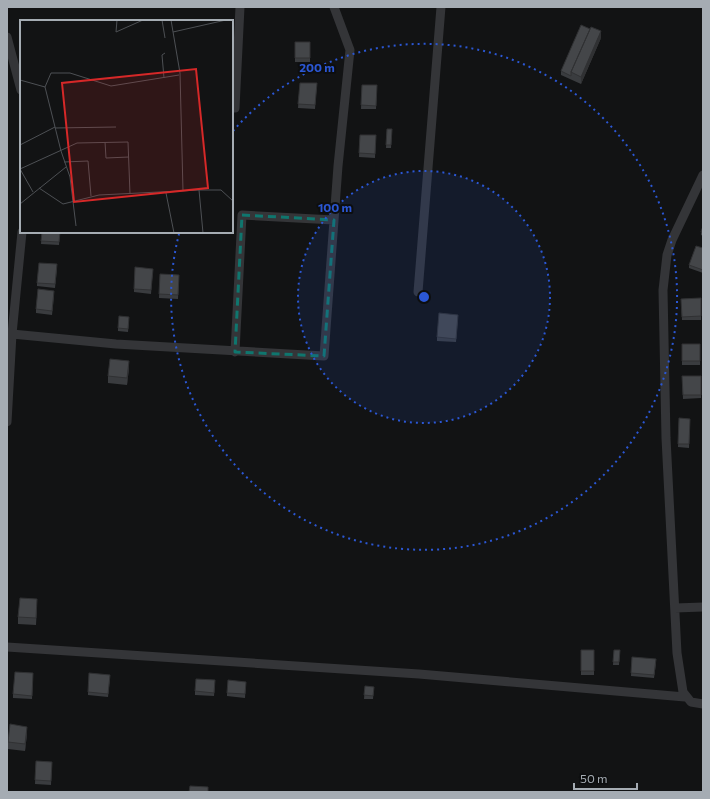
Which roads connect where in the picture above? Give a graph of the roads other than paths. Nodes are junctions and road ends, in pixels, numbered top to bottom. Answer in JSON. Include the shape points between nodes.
{"nodes":[{"id":1,"x":240,"y":7,"type":"edge"},
{"id":2,"x":334,"y":7,"type":"edge"},
{"id":3,"x":441,"y":7,"type":"edge"},
{"id":4,"x":7,"y":37,"type":"edge"},
{"id":5,"x":20,"y":86,"type":"edge"},
{"id":6,"x":233,"y":108,"type":"edge"},
{"id":7,"x":703,"y":175,"type":"edge"},
{"id":8,"x":334,"y":220,"type":"junction"},
{"id":9,"x":22,"y":233,"type":"edge"},
{"id":10,"x":418,"y":292,"type":"dead end"},
{"id":11,"x":12,"y":334,"type":"junction"},
{"id":12,"x":235,"y":352,"type":"junction"},
{"id":13,"x":7,"y":422,"type":"edge"},
{"id":14,"x":703,"y":607,"type":"edge"},
{"id":15,"x":675,"y":608,"type":"junction"},
{"id":16,"x":7,"y":647,"type":"edge"},
{"id":17,"x":685,"y":697,"type":"junction"},
{"id":18,"x":703,"y":704,"type":"edge"}],
"edges":[{"from":1,"to":6,"type":"street"},
{"from":2,"to":8,"type":"street","via":[[350,50]]},
{"from":3,"to":10,"type":"street"},
{"from":4,"to":5,"type":"street"},
{"from":7,"to":15,"type":"street","via":[[672,240],[667,256],[663,290],[666,438]]},
{"from":8,"to":12,"type":"street","via":[[324,356]]},
{"from":8,"to":12,"type":"street","via":[[242,215]]},
{"from":9,"to":11,"type":"street"},
{"from":11,"to":12,"type":"street"},
{"from":11,"to":13,"type":"street"},
{"from":14,"to":15,"type":"street"},
{"from":15,"to":17,"type":"street","via":[[680,684]]},
{"from":16,"to":17,"type":"street","via":[[419,674]]},
{"from":17,"to":18,"type":"street","via":[[693,704]]}]}
